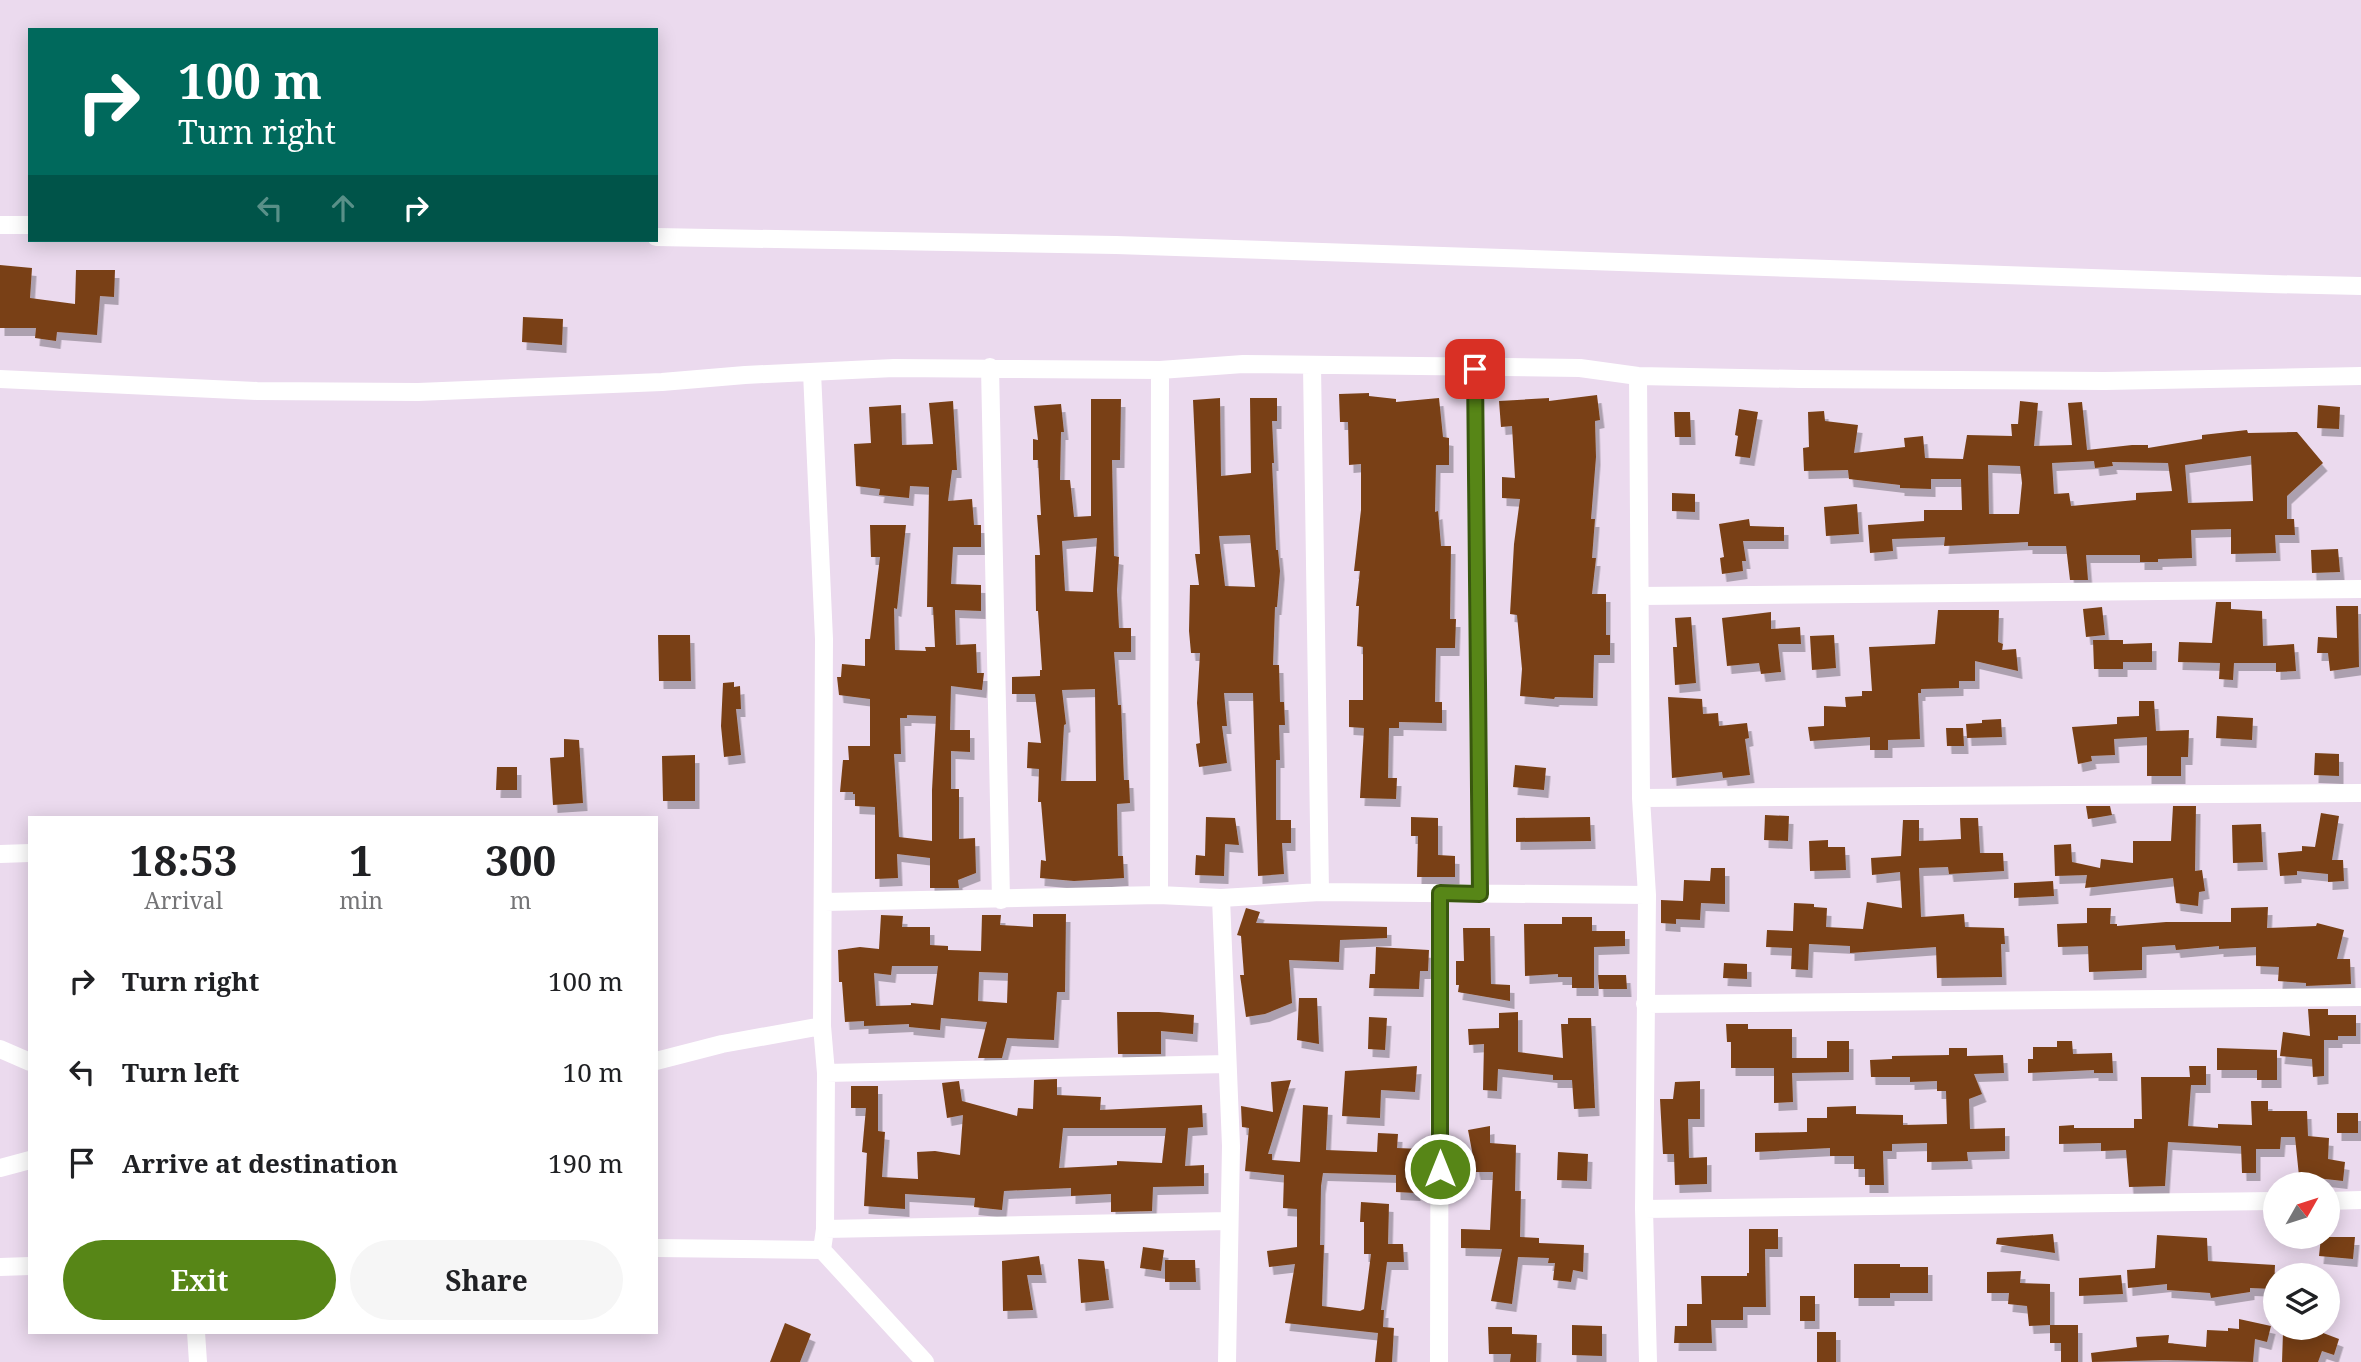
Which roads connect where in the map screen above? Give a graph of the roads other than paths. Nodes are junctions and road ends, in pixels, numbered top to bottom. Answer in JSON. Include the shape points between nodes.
{"nodes":[{"id":1,"x":0,"y":225,"type":"edge"},
{"id":2,"x":28,"y":225,"type":"edge"},
{"id":3,"x":658,"y":237,"type":"edge"},
{"id":4,"x":2361,"y":286,"type":"edge"},
{"id":5,"x":1312,"y":366,"type":"junction"},
{"id":6,"x":990,"y":367,"type":"junction"},
{"id":7,"x":1475,"y":369,"type":"junction"},
{"id":8,"x":1160,"y":370,"type":"junction"},
{"id":9,"x":812,"y":372,"type":"junction"},
{"id":10,"x":1638,"y":376,"type":"junction"},
{"id":11,"x":2361,"y":376,"type":"edge"},
{"id":12,"x":0,"y":379,"type":"edge"},
{"id":13,"x":2361,"y":589,"type":"edge"},
{"id":14,"x":1640,"y":596,"type":"junction"},
{"id":15,"x":2361,"y":793,"type":"edge"},
{"id":16,"x":1641,"y":798,"type":"junction"},
{"id":17,"x":28,"y":853,"type":"edge"},
{"id":18,"x":0,"y":854,"type":"edge"},
{"id":19,"x":1320,"y":892,"type":"junction"},
{"id":20,"x":1440,"y":893,"type":"junction"},
{"id":21,"x":1480,"y":894,"type":"junction"},
{"id":22,"x":1159,"y":895,"type":"junction"},
{"id":23,"x":1647,"y":895,"type":"junction"},
{"id":24,"x":1220,"y":898,"type":"junction"},
{"id":25,"x":1001,"y":900,"type":"junction"},
{"id":26,"x":824,"y":902,"type":"junction"},
{"id":27,"x":2361,"y":997,"type":"edge"},
{"id":28,"x":1645,"y":1004,"type":"junction"},
{"id":29,"x":822,"y":1026,"type":"junction"},
{"id":30,"x":0,"y":1049,"type":"edge"},
{"id":31,"x":658,"y":1060,"type":"edge"},
{"id":32,"x":28,"y":1061,"type":"edge"},
{"id":33,"x":1227,"y":1064,"type":"junction"},
{"id":34,"x":826,"y":1073,"type":"junction"},
{"id":35,"x":28,"y":1161,"type":"edge"},
{"id":36,"x":0,"y":1168,"type":"edge"},
{"id":37,"x":2361,"y":1200,"type":"edge"},
{"id":38,"x":2263,"y":1201,"type":"edge"},
{"id":39,"x":2340,"y":1201,"type":"edge"},
{"id":40,"x":1644,"y":1209,"type":"junction"},
{"id":41,"x":1229,"y":1221,"type":"junction"},
{"id":42,"x":825,"y":1229,"type":"junction"},
{"id":43,"x":658,"y":1248,"type":"edge"},
{"id":44,"x":822,"y":1250,"type":"junction"},
{"id":45,"x":28,"y":1266,"type":"edge"},
{"id":46,"x":0,"y":1267,"type":"edge"},
{"id":47,"x":197,"y":1334,"type":"edge"},
{"id":48,"x":198,"y":1362,"type":"edge"},
{"id":49,"x":925,"y":1362,"type":"edge"},
{"id":50,"x":1227,"y":1362,"type":"edge"},
{"id":51,"x":1439,"y":1362,"type":"edge"},
{"id":52,"x":1648,"y":1362,"type":"edge"}],
"edges":[{"from":1,"to":2,"type":"street"},
{"from":3,"to":4,"type":"street","via":[[1116,245]]},
{"from":5,"to":7,"type":"street"},
{"from":5,"to":8,"type":"street","via":[[1243,364]]},
{"from":5,"to":19,"type":"street"},
{"from":6,"to":8,"type":"street"},
{"from":6,"to":9,"type":"street"},
{"from":6,"to":25,"type":"street"},
{"from":7,"to":10,"type":"street","via":[[1580,368]]},
{"from":7,"to":21,"type":"street"},
{"from":8,"to":22,"type":"street"},
{"from":9,"to":12,"type":"street","via":[[418,392],[257,391]]},
{"from":9,"to":26,"type":"street","via":[[824,639]]},
{"from":10,"to":11,"type":"street","via":[[2105,382]]},
{"from":10,"to":14,"type":"street"},
{"from":13,"to":14,"type":"street"},
{"from":14,"to":16,"type":"street"},
{"from":15,"to":16,"type":"street"},
{"from":16,"to":23,"type":"street"},
{"from":17,"to":18,"type":"street"},
{"from":19,"to":20,"type":"street"},
{"from":19,"to":24,"type":"street"},
{"from":20,"to":21,"type":"street"},
{"from":20,"to":51,"type":"street"},
{"from":21,"to":23,"type":"street"},
{"from":22,"to":24,"type":"street"},
{"from":22,"to":25,"type":"street"},
{"from":23,"to":28,"type":"street"},
{"from":24,"to":33,"type":"street"},
{"from":25,"to":26,"type":"street"},
{"from":26,"to":29,"type":"street"},
{"from":27,"to":28,"type":"street"},
{"from":28,"to":40,"type":"street"},
{"from":29,"to":31,"type":"street"},
{"from":29,"to":34,"type":"street"},
{"from":30,"to":32,"type":"street"},
{"from":33,"to":34,"type":"street"},
{"from":33,"to":41,"type":"street"},
{"from":34,"to":42,"type":"street"},
{"from":35,"to":36,"type":"street"},
{"from":37,"to":39,"type":"street"},
{"from":38,"to":40,"type":"street"},
{"from":40,"to":52,"type":"street"},
{"from":41,"to":42,"type":"street"},
{"from":41,"to":50,"type":"street"},
{"from":42,"to":44,"type":"street"},
{"from":43,"to":44,"type":"street"},
{"from":44,"to":49,"type":"street"},
{"from":45,"to":46,"type":"street"},
{"from":47,"to":48,"type":"street"}]}
